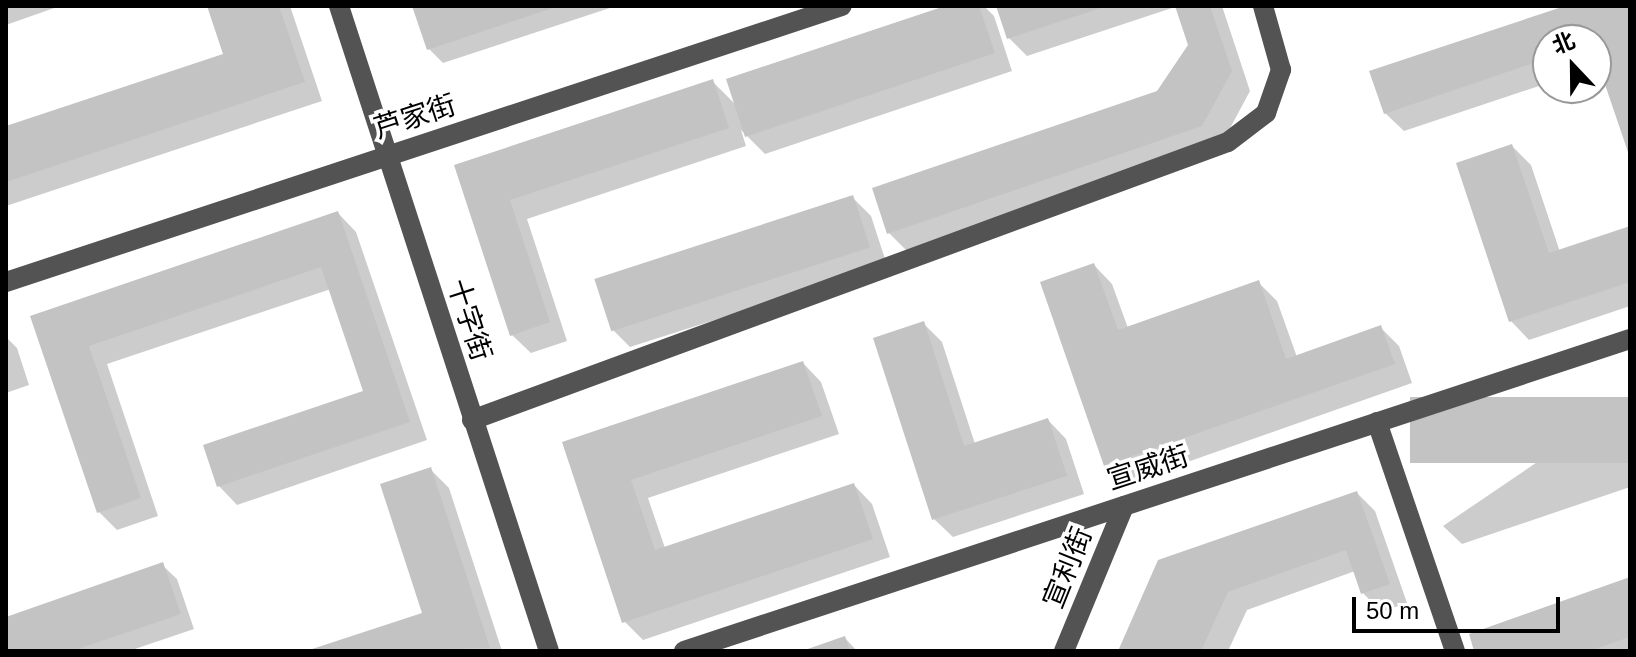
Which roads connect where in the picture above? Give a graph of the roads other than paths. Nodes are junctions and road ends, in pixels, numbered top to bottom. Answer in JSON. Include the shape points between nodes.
{"nodes":[{"id":1,"x":339,"y":6,"type":"edge"},
{"id":2,"x":842,"y":6,"type":"edge"},
{"id":3,"x":1263,"y":6,"type":"edge"},
{"id":4,"x":387,"y":156,"type":"junction"},
{"id":5,"x":6,"y":282,"type":"edge"},
{"id":6,"x":1630,"y":339,"type":"edge"},
{"id":7,"x":472,"y":420,"type":"junction"},
{"id":8,"x":1377,"y":422,"type":"junction"},
{"id":9,"x":1124,"y":506,"type":"junction"},
{"id":10,"x":549,"y":651,"type":"edge"},
{"id":11,"x":684,"y":651,"type":"edge"},
{"id":12,"x":1064,"y":651,"type":"edge"},
{"id":13,"x":1455,"y":651,"type":"edge"}],
"edges":[{"from":1,"to":4,"type":"street","name":"十字街"},
{"from":2,"to":4,"type":"street","name":"芦家街"},
{"from":3,"to":7,"type":"street","via":[[1281,70],[1266,113],[1228,142]]},
{"from":4,"to":5,"type":"street","name":"芦家街"},
{"from":4,"to":7,"type":"street","name":"十字街"},
{"from":6,"to":8,"type":"street","name":"宣威街"},
{"from":7,"to":10,"type":"street","name":"十字街"},
{"from":8,"to":9,"type":"street","name":"宣威街"},
{"from":8,"to":13,"type":"street"},
{"from":9,"to":11,"type":"street","name":"宣威街"},
{"from":9,"to":12,"type":"street","name":"宣利街"}]}
